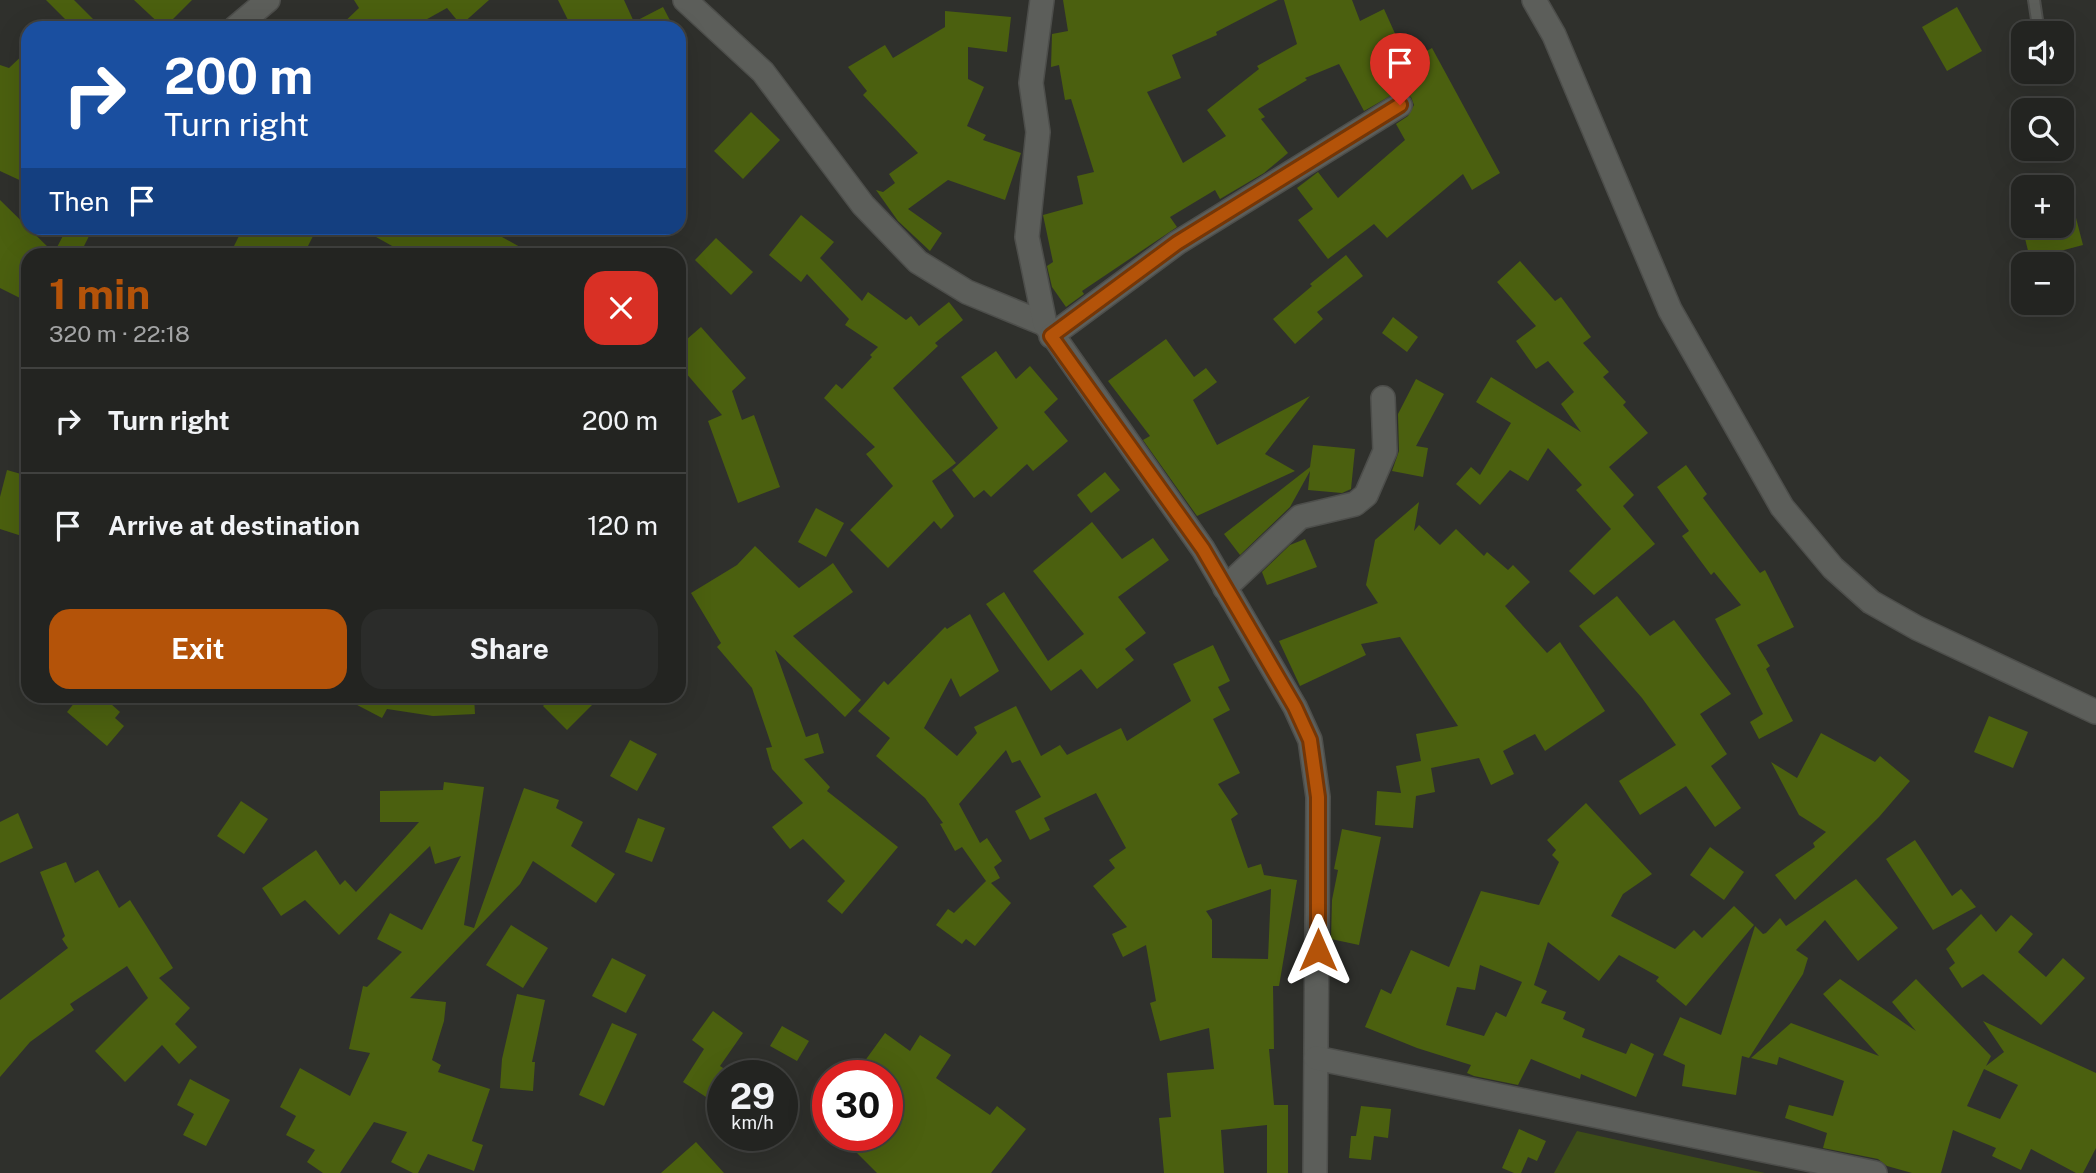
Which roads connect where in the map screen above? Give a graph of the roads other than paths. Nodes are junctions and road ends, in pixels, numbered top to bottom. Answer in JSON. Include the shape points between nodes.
{"nodes":[{"id":1,"x":268,"y":0,"type":"edge"},
{"id":2,"x":685,"y":0,"type":"edge"},
{"id":3,"x":1042,"y":0,"type":"edge"},
{"id":4,"x":1534,"y":0,"type":"edge"},
{"id":5,"x":2034,"y":0,"type":"edge"},
{"id":6,"x":243,"y":21,"type":"edge"},
{"id":7,"x":2037,"y":21,"type":"edge"},
{"id":8,"x":1400,"y":105,"type":"dead end"},
{"id":9,"x":1048,"y":330,"type":"junction"},
{"id":10,"x":1383,"y":398,"type":"dead end"},
{"id":11,"x":1225,"y":588,"type":"junction"},
{"id":12,"x":2096,"y":712,"type":"edge"},
{"id":13,"x":1317,"y":1058,"type":"junction"},
{"id":14,"x":1315,"y":1173,"type":"edge"},
{"id":15,"x":1875,"y":1173,"type":"edge"}],
"edges":[{"from":1,"to":6,"type":"street"},
{"from":2,"to":9,"type":"street","via":[[763,72],[863,205],[918,262],[967,292]]},
{"from":3,"to":9,"type":"street","via":[[1031,83],[1038,132],[1027,237]]},
{"from":4,"to":12,"type":"street","via":[[1554,35],[1670,310],[1782,507],[1833,568],[1871,602]]},
{"from":5,"to":7,"type":"lane"},
{"from":8,"to":9,"type":"street","via":[[1177,243]]},
{"from":9,"to":11,"type":"street","via":[[1203,549]]},
{"from":10,"to":11,"type":"street","via":[[1385,451],[1366,495],[1355,504],[1300,517]]},
{"from":11,"to":13,"type":"street","via":[[1310,740],[1318,797]]},
{"from":13,"to":14,"type":"street"},
{"from":13,"to":15,"type":"street"}]}
